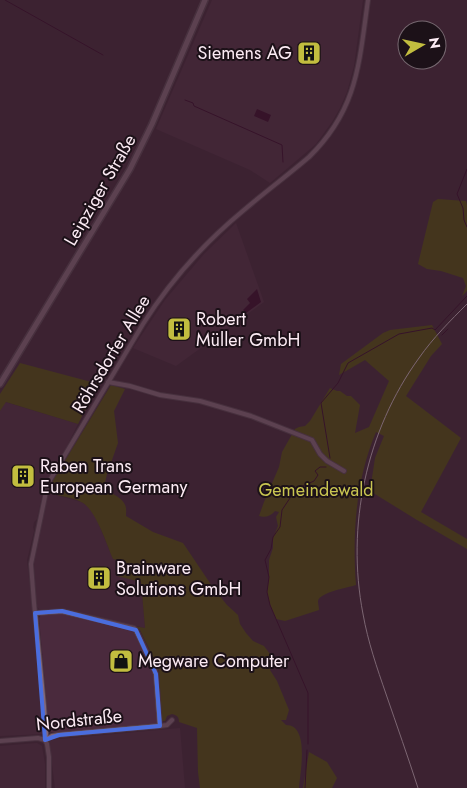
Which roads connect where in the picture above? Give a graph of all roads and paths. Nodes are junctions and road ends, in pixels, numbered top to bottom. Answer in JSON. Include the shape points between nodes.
{"nodes":[{"id":1,"x":205,"y":0,"type":"edge"},
{"id":2,"x":368,"y":0,"type":"edge"},
{"id":3,"x":108,"y":382,"type":"junction"},
{"id":4,"x":0,"y":384,"type":"edge"},
{"id":5,"x":344,"y":471,"type":"dead end"},
{"id":6,"x":35,"y":613,"type":"junction"},
{"id":7,"x":172,"y":720,"type":"dead end"},
{"id":8,"x":160,"y":726,"type":"junction"},
{"id":9,"x":45,"y":740,"type":"junction"},
{"id":10,"x":0,"y":741,"type":"edge"},
{"id":11,"x":49,"y":788,"type":"edge"}],
"edges":[{"from":1,"to":4,"type":"main road","name":"Leipziger Straße","via":[[134,162]]},
{"from":2,"to":3,"type":"street","name":"Röhrsdorfer Allee","via":[[356,78],[332,131],[310,157],[244,209],[178,275],[152,310]]},
{"from":3,"to":5,"type":"street","via":[[200,401],[251,416],[312,440],[327,461]]},
{"from":3,"to":6,"type":"street","name":"Röhrsdorfer Allee","via":[[47,487],[32,557]]},
{"from":6,"to":8,"type":"street","via":[[62,611],[134,628],[156,674]]},
{"from":6,"to":9,"type":"street","name":"Röhrsdorfer Allee"},
{"from":7,"to":8,"type":"street","name":"Nordstraße"},
{"from":8,"to":9,"type":"street","name":"Nordstraße","via":[[59,735]]},
{"from":9,"to":10,"type":"street","name":"Nordstraße"},
{"from":9,"to":11,"type":"street","name":"Röhrsdorfer Allee","via":[[49,755]]}]}
